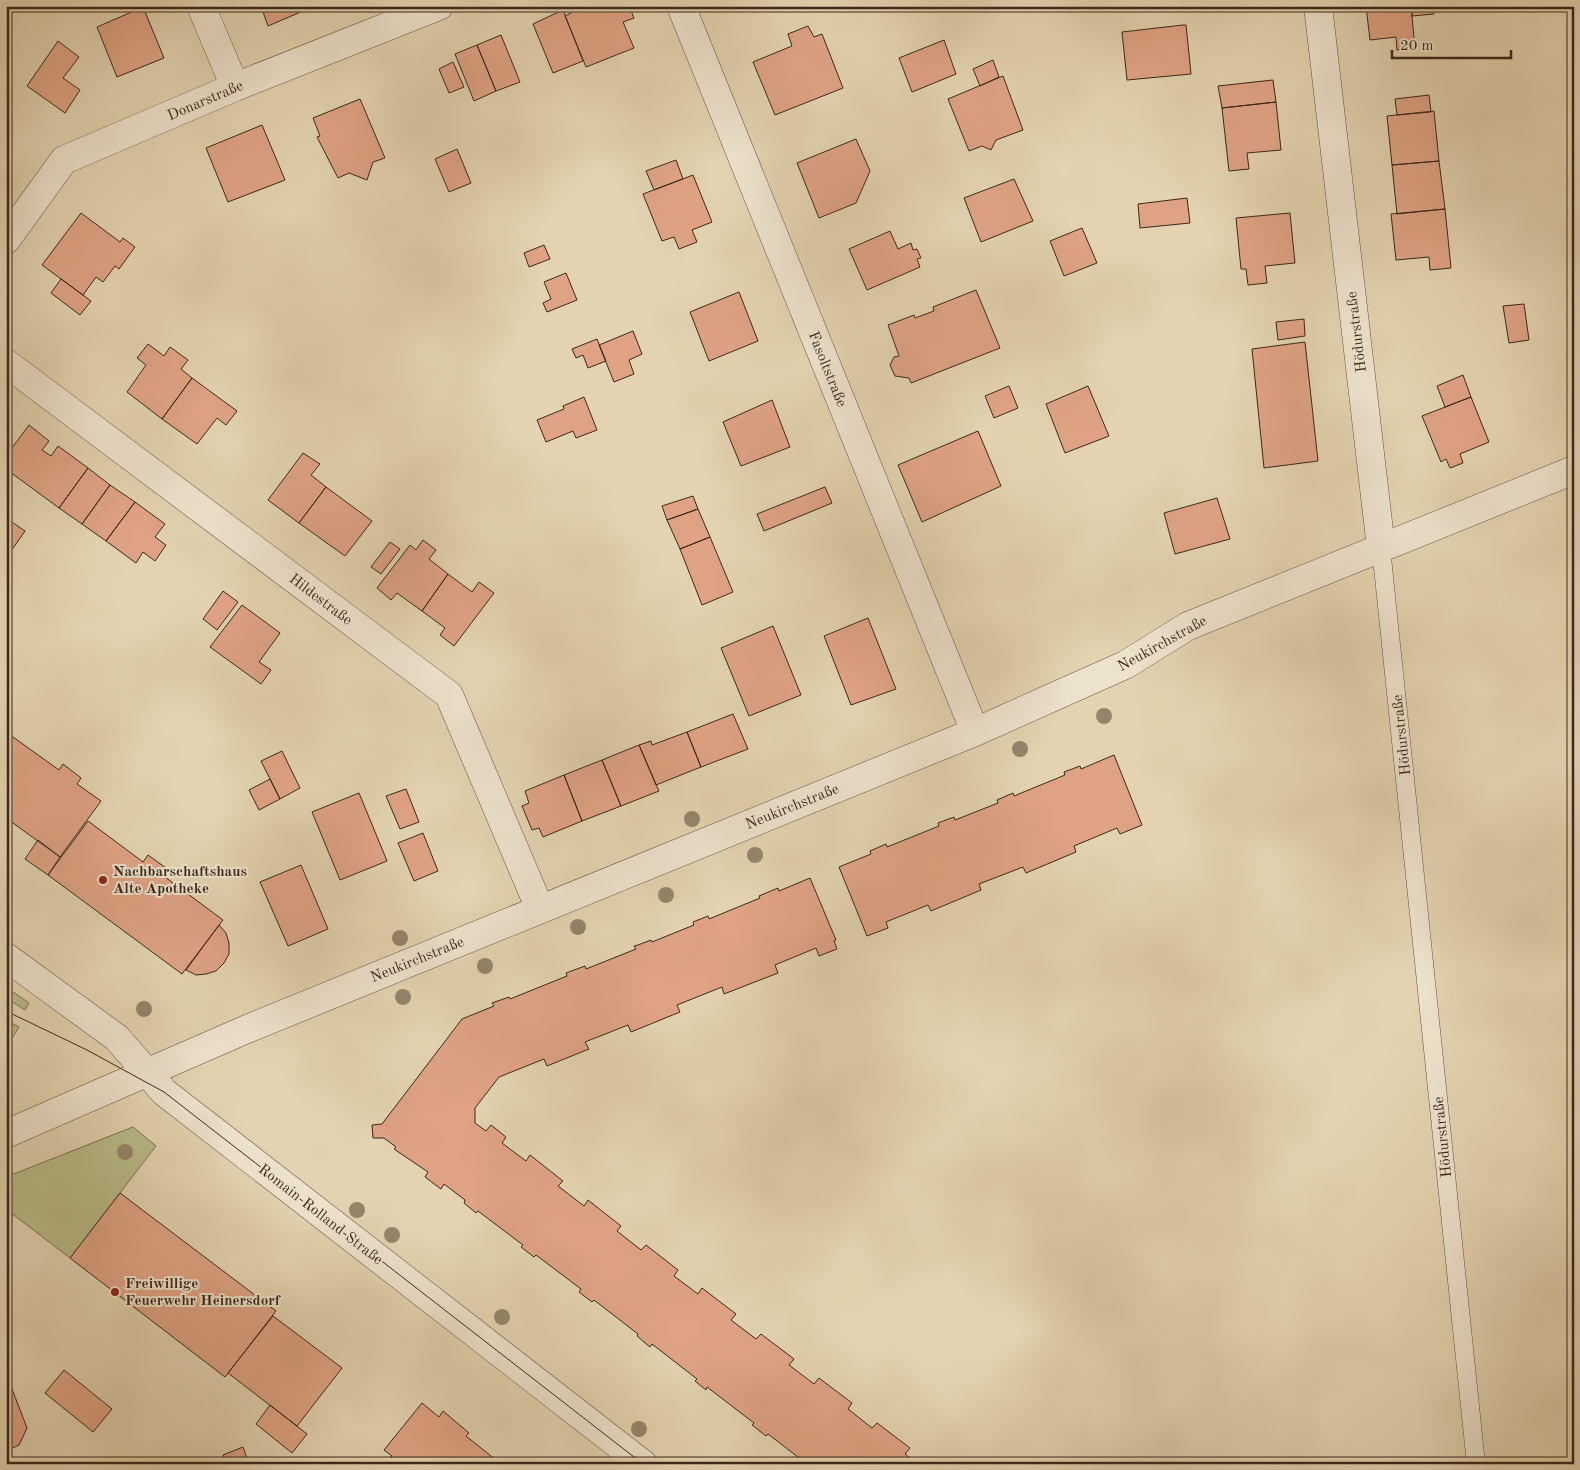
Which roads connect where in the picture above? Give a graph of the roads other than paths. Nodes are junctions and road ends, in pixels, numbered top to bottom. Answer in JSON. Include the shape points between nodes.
{"nodes":[{"id":1,"x":201,"y":6,"type":"edge"},
{"id":2,"x":439,"y":6,"type":"edge"},
{"id":3,"x":681,"y":6,"type":"edge"},
{"id":4,"x":1318,"y":6,"type":"edge"},
{"id":5,"x":236,"y":87,"type":"junction"},
{"id":6,"x":6,"y":240,"type":"edge"},
{"id":7,"x":6,"y":363,"type":"edge"},
{"id":8,"x":1574,"y":470,"type":"edge"},
{"id":9,"x":1381,"y":548,"type":"junction"},
{"id":10,"x":974,"y":732,"type":"junction"},
{"id":11,"x":540,"y":909,"type":"junction"},
{"id":12,"x":6,"y":957,"type":"edge"},
{"id":13,"x":146,"y":1072,"type":"junction"},
{"id":14,"x":6,"y":1134,"type":"edge"},
{"id":15,"x":643,"y":1464,"type":"edge"},
{"id":16,"x":1476,"y":1464,"type":"edge"}],
"edges":[{"from":1,"to":5,"type":"street"},
{"from":2,"to":5,"type":"street","name":"Donarstraße"},
{"from":3,"to":10,"type":"street","name":"Fasoltstraße"},
{"from":4,"to":9,"type":"street","name":"Hödurstraße"},
{"from":5,"to":6,"type":"street","name":"Donarstraße","via":[[64,160]]},
{"from":7,"to":11,"type":"street","name":"Hildestraße","via":[[449,695]]},
{"from":8,"to":9,"type":"street","name":"Neukirchstraße"},
{"from":9,"to":10,"type":"street","name":"Neukirchstraße","via":[[1188,626],[1125,665]]},
{"from":9,"to":16,"type":"lane","name":"Hödurstraße"},
{"from":10,"to":11,"type":"street","name":"Neukirchstraße"},
{"from":11,"to":13,"type":"street","name":"Neukirchstraße"},
{"from":12,"to":13,"type":"street","name":"Romain-Rolland-Straße","via":[[117,1038]]},
{"from":13,"to":14,"type":"street","name":"Neukirchstraße"},
{"from":13,"to":15,"type":"street","name":"Romain-Rolland-Straße","via":[[168,1095]]}]}
